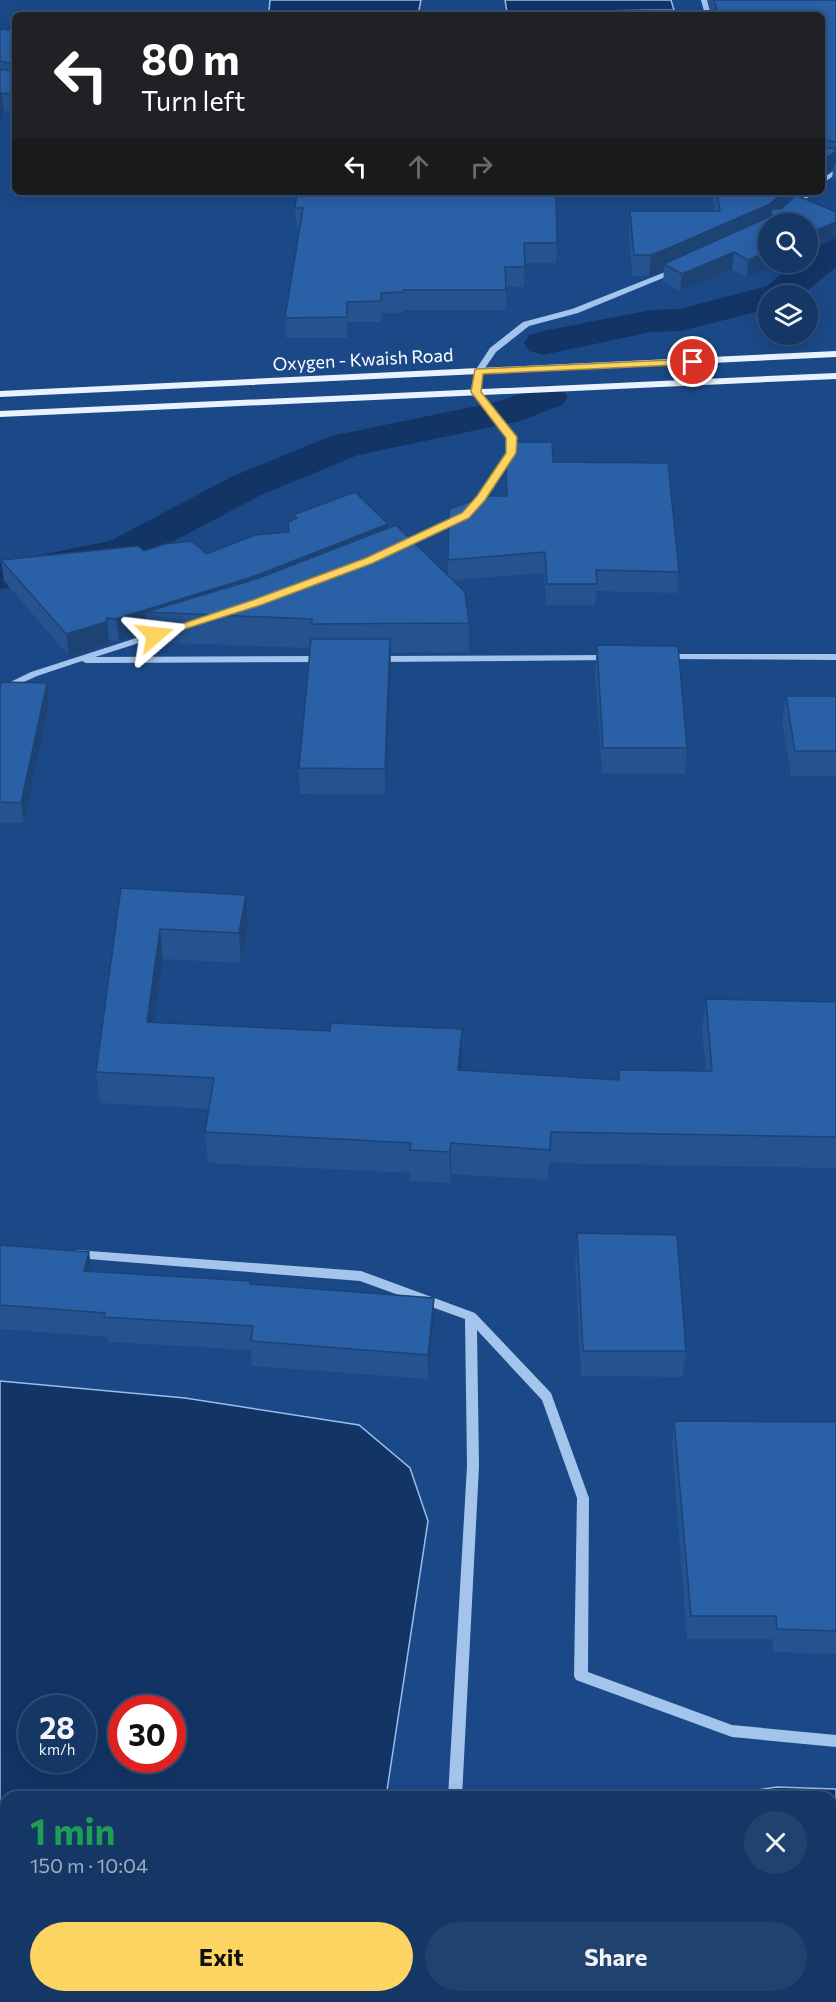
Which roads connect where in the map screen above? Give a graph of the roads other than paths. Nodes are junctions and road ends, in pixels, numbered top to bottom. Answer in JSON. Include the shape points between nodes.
{"nodes":[{"id":1,"x":807,"y":195,"type":"edge"},
{"id":2,"x":786,"y":213,"type":"edge"},
{"id":3,"x":681,"y":268,"type":"edge"},
{"id":4,"x":836,"y":354,"type":"edge"},
{"id":5,"x":479,"y":371,"type":"junction"},
{"id":6,"x":836,"y":376,"type":"edge"},
{"id":7,"x":0,"y":394,"type":"edge"},
{"id":8,"x":478,"y":395,"type":"junction"},
{"id":9,"x":0,"y":414,"type":"edge"},
{"id":10,"x":389,"y":552,"type":"edge"},
{"id":11,"x":171,"y":630,"type":"edge"},
{"id":12,"x":621,"y":657,"type":"edge"},
{"id":13,"x":657,"y":657,"type":"edge"},
{"id":14,"x":836,"y":657,"type":"edge"},
{"id":15,"x":336,"y":659,"type":"edge"},
{"id":16,"x":371,"y":659,"type":"edge"},
{"id":17,"x":73,"y":660,"type":"junction"},
{"id":18,"x":0,"y":690,"type":"edge"},
{"id":19,"x":58,"y":1253,"type":"edge"},
{"id":20,"x":471,"y":1316,"type":"junction"},
{"id":21,"x":836,"y":1741,"type":"edge"},
{"id":22,"x":455,"y":1791,"type":"edge"}],
"edges":[{"from":1,"to":2,"type":"street"},
{"from":3,"to":5,"type":"street","via":[[575,311],[526,324],[493,350]]},
{"from":4,"to":5,"type":"main road","name":"Oxygen - Kwaish Road"},
{"from":5,"to":7,"type":"main road","name":"Oxygen - Kwaish Road"},
{"from":5,"to":8,"type":"street"},
{"from":6,"to":8,"type":"main road","name":"Oxygen - Kwaish Road"},
{"from":8,"to":9,"type":"main road","name":"Oxygen - Kwaish Road"},
{"from":8,"to":10,"type":"street","via":[[512,437],[511,453],[466,516]]},
{"from":11,"to":17,"type":"street"},
{"from":12,"to":16,"type":"street"},
{"from":13,"to":14,"type":"street"},
{"from":15,"to":17,"type":"street"},
{"from":17,"to":18,"type":"street"},
{"from":19,"to":20,"type":"street","via":[[362,1276]]},
{"from":20,"to":21,"type":"street","via":[[547,1397],[583,1498],[581,1676],[732,1731]]},
{"from":20,"to":22,"type":"street","via":[[473,1466]]}]}
